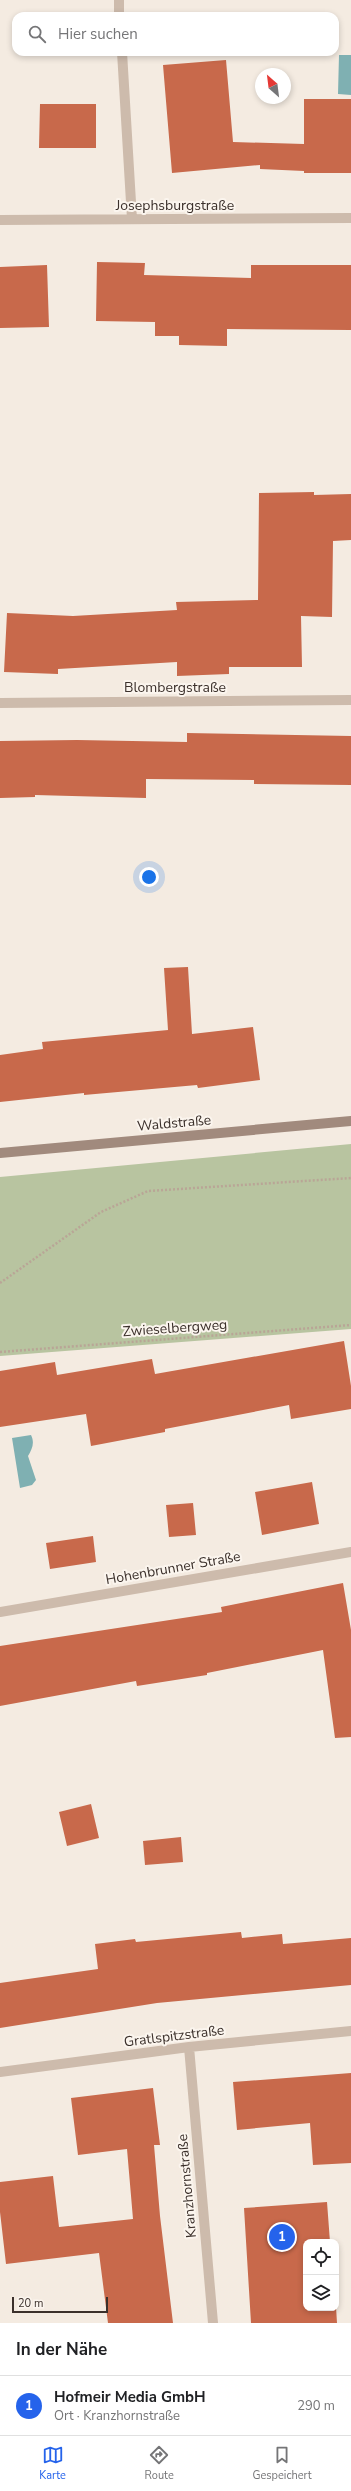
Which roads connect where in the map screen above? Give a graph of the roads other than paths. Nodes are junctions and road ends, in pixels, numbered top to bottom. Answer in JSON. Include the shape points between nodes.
{"nodes":[{"id":1,"x":118,"y":0,"type":"edge"},
{"id":2,"x":119,"y":12,"type":"edge"},
{"id":3,"x":122,"y":56,"type":"edge"},
{"id":4,"x":351,"y":218,"type":"edge"},
{"id":5,"x":132,"y":219,"type":"junction"},
{"id":6,"x":0,"y":220,"type":"edge"},
{"id":7,"x":351,"y":700,"type":"edge"},
{"id":8,"x":0,"y":703,"type":"edge"},
{"id":9,"x":351,"y":1121,"type":"edge"},
{"id":10,"x":0,"y":1153,"type":"edge"},
{"id":11,"x":351,"y":1552,"type":"edge"},
{"id":12,"x":0,"y":1612,"type":"edge"},
{"id":13,"x":351,"y":2031,"type":"edge"},
{"id":14,"x":189,"y":2047,"type":"junction"},
{"id":15,"x":0,"y":2072,"type":"edge"},
{"id":16,"x":213,"y":2323,"type":"edge"}],
"edges":[{"from":1,"to":2,"type":"street"},
{"from":3,"to":5,"type":"street"},
{"from":4,"to":5,"type":"street","name":"Josephsburgstraße"},
{"from":5,"to":6,"type":"street","name":"Josephsburgstraße"},
{"from":7,"to":8,"type":"street","name":"Blombergstraße"},
{"from":9,"to":10,"type":"street","name":"Waldstraße"},
{"from":11,"to":12,"type":"street","name":"Hohenbrunner Straße"},
{"from":13,"to":14,"type":"street","name":"Gratlspitzstraße"},
{"from":14,"to":15,"type":"street","name":"Gratlspitzstraße"},
{"from":14,"to":16,"type":"street","name":"Kranzhornstraße"}]}
